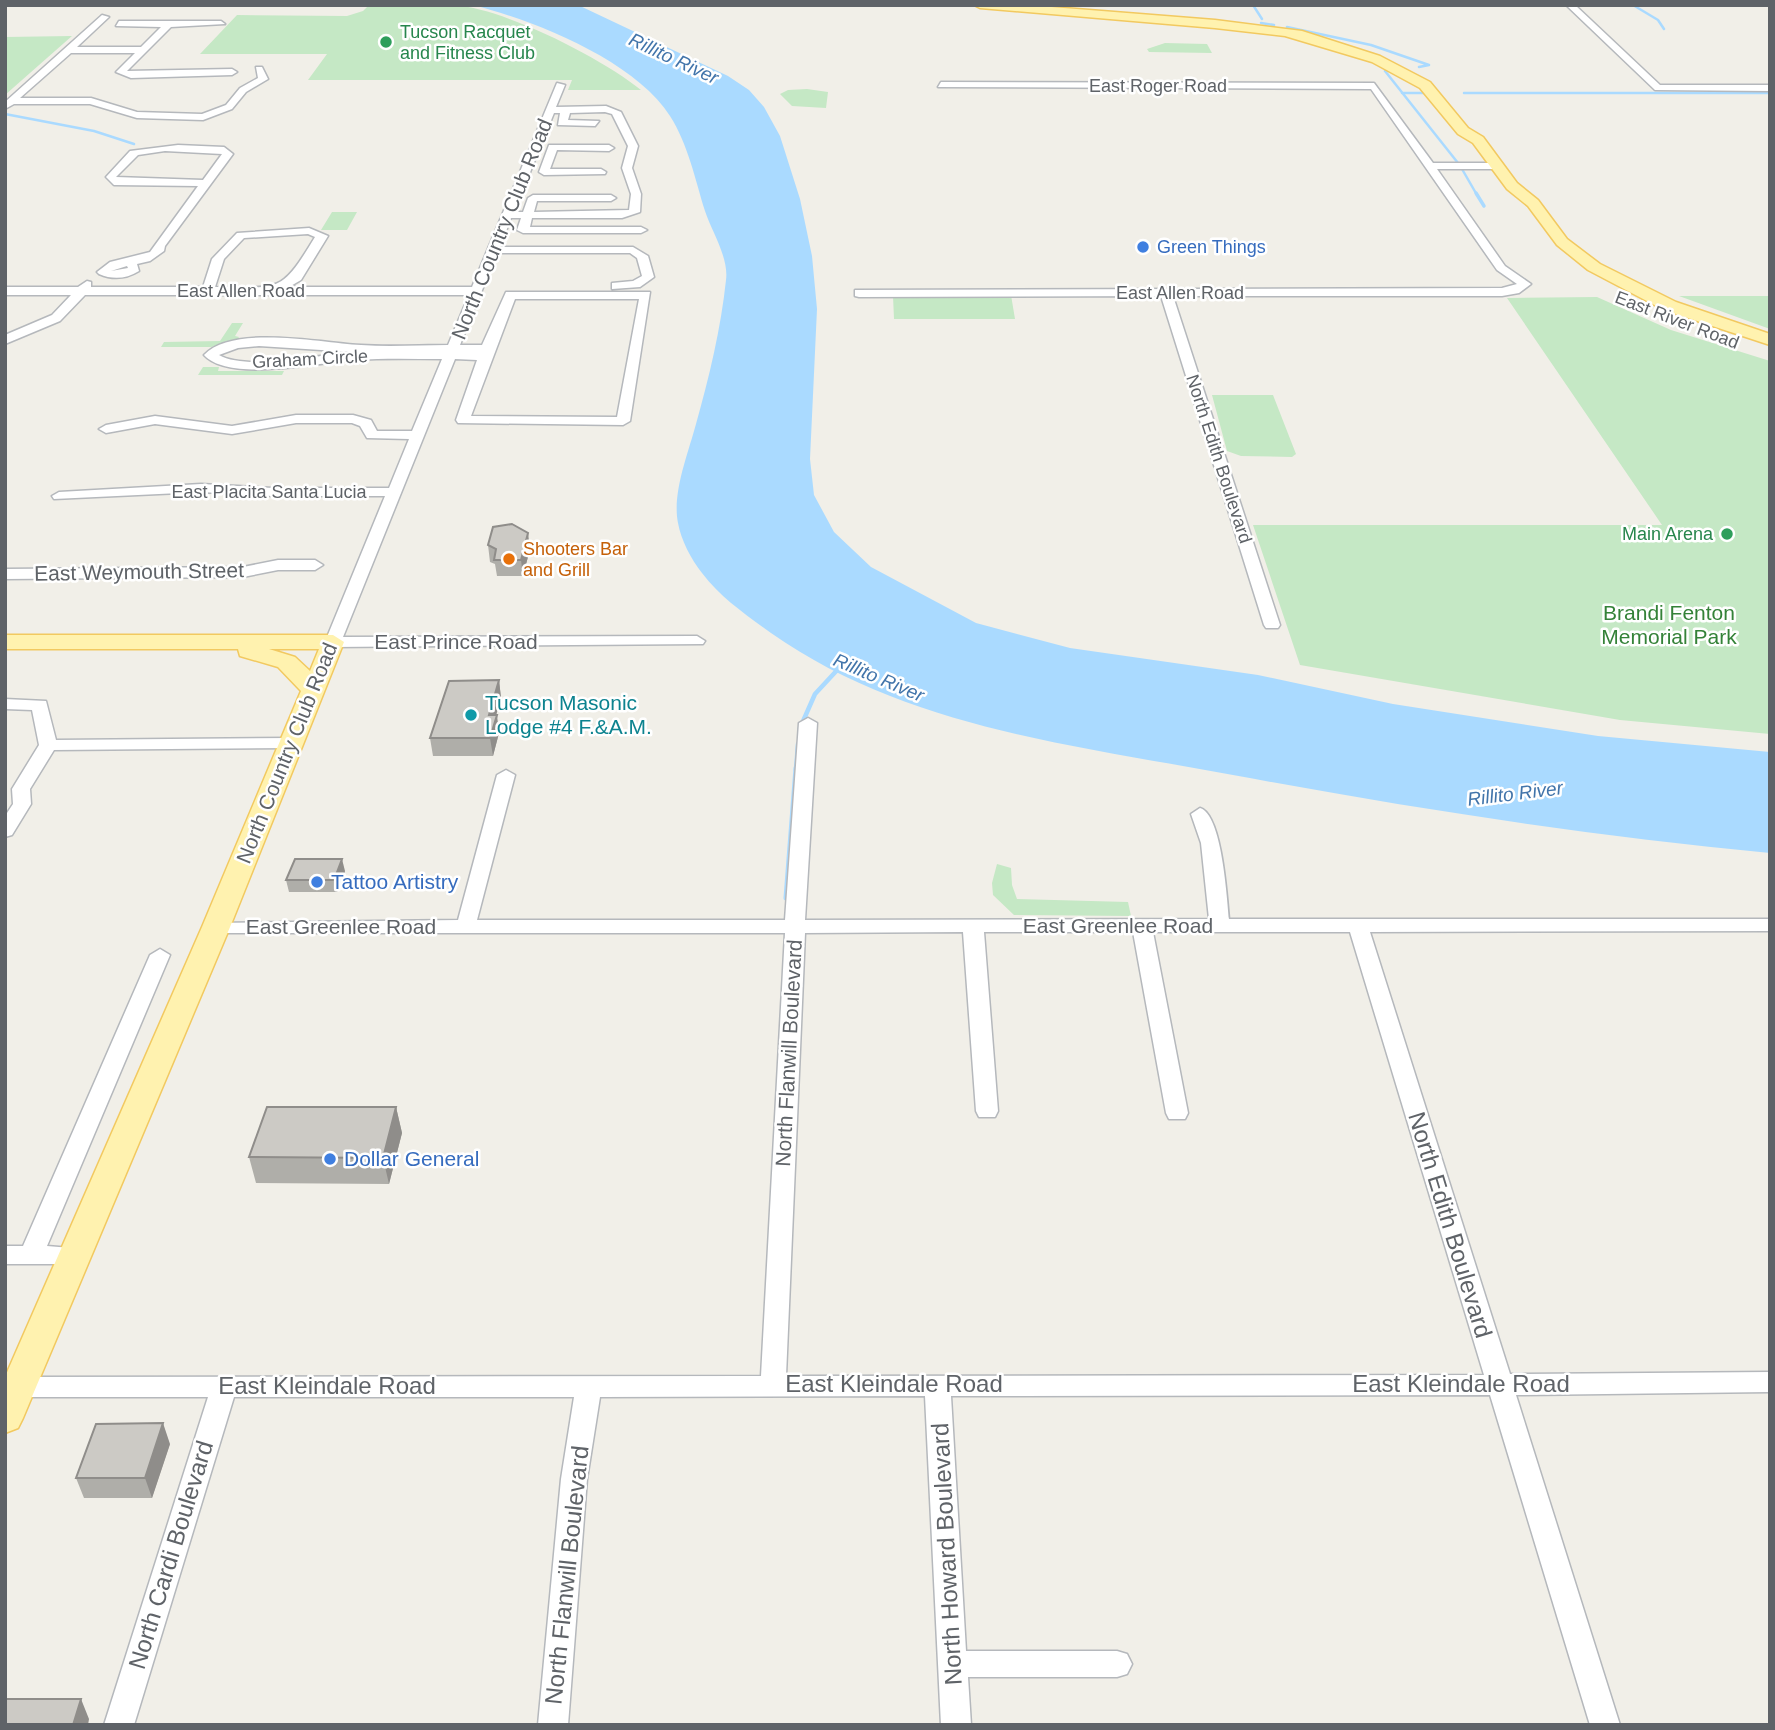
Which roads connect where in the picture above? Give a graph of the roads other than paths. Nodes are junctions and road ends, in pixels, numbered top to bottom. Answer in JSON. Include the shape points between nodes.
{"nodes":[{"id":1,"x":979,"y":5,"type":"edge"},
{"id":2,"x":1021,"y":5,"type":"edge"},
{"id":3,"x":1570,"y":5,"type":"edge"},
{"id":4,"x":105,"y":17,"type":"dead end"},
{"id":5,"x":1131,"y":17,"type":"junction"},
{"id":6,"x":119,"y":24,"type":"dead end"},
{"id":7,"x":220,"y":24,"type":"dead end"},
{"id":8,"x":167,"y":26,"type":"junction"},
{"id":9,"x":68,"y":50,"type":"junction"},
{"id":10,"x":142,"y":50,"type":"junction"},
{"id":11,"x":259,"y":69,"type":"dead end"},
{"id":12,"x":232,"y":72,"type":"dead end"},
{"id":13,"x":560,"y":85,"type":"dead end"},
{"id":14,"x":941,"y":85,"type":"dead end"},
{"id":15,"x":1770,"y":88,"type":"edge"},
{"id":16,"x":8,"y":104,"type":"edge"},
{"id":17,"x":566,"y":109,"type":"junction"},
{"id":18,"x":550,"y":110,"type":"junction"},
{"id":19,"x":594,"y":123,"type":"dead end"},
{"id":20,"x":609,"y":148,"type":"dead end"},
{"id":21,"x":530,"y":158,"type":"junction"},
{"id":22,"x":548,"y":159,"type":"junction"},
{"id":23,"x":1430,"y":166,"type":"junction"},
{"id":24,"x":1496,"y":166,"type":"junction"},
{"id":25,"x":601,"y":172,"type":"dead end"},
{"id":26,"x":206,"y":183,"type":"junction"},
{"id":27,"x":1511,"y":186,"type":"junction"},
{"id":28,"x":611,"y":198,"type":"dead end"},
{"id":29,"x":1518,"y":212,"type":"dead end"},
{"id":30,"x":507,"y":215,"type":"junction"},
{"id":31,"x":528,"y":215,"type":"junction"},
{"id":32,"x":641,"y":230,"type":"dead end"},
{"id":33,"x":493,"y":250,"type":"junction"},
{"id":34,"x":1579,"y":276,"type":"dead end"},
{"id":35,"x":506,"y":285,"type":"dead end"},
{"id":36,"x":482,"y":287,"type":"junction"},
{"id":37,"x":5,"y":291,"type":"edge"},
{"id":38,"x":82,"y":291,"type":"junction"},
{"id":39,"x":209,"y":291,"type":"junction"},
{"id":40,"x":276,"y":291,"type":"junction"},
{"id":41,"x":859,"y":293,"type":"dead end"},
{"id":42,"x":1166,"y":293,"type":"junction"},
{"id":43,"x":1766,"y":338,"type":"edge"},
{"id":44,"x":5,"y":340,"type":"edge"},
{"id":45,"x":451,"y":352,"type":"junction"},
{"id":46,"x":487,"y":352,"type":"junction"},
{"id":47,"x":1770,"y":353,"type":"edge"},
{"id":48,"x":106,"y":429,"type":"dead end"},
{"id":49,"x":418,"y":435,"type":"junction"},
{"id":50,"x":394,"y":492,"type":"junction"},
{"id":51,"x":59,"y":496,"type":"dead end"},
{"id":52,"x":315,"y":565,"type":"dead end"},
{"id":53,"x":5,"y":574,"type":"edge"},
{"id":54,"x":1272,"y":625,"type":"dead end"},
{"id":55,"x":697,"y":641,"type":"dead end"},
{"id":56,"x":5,"y":642,"type":"edge"},
{"id":57,"x":198,"y":642,"type":"junction"},
{"id":58,"x":333,"y":642,"type":"junction"},
{"id":59,"x":313,"y":691,"type":"junction"},
{"id":60,"x":5,"y":704,"type":"edge"},
{"id":61,"x":808,"y":723,"type":"dead end"},
{"id":62,"x":291,"y":743,"type":"junction"},
{"id":63,"x":48,"y":745,"type":"junction"},
{"id":64,"x":506,"y":775,"type":"dead end"},
{"id":65,"x":13,"y":789,"type":"edge"},
{"id":66,"x":1200,"y":814,"type":"dead end"},
{"id":67,"x":5,"y":831,"type":"edge"},
{"id":68,"x":1220,"y":925,"type":"junction"},
{"id":69,"x":1358,"y":925,"type":"junction"},
{"id":70,"x":1770,"y":925,"type":"edge"},
{"id":71,"x":466,"y":926,"type":"junction"},
{"id":72,"x":795,"y":926,"type":"junction"},
{"id":73,"x":973,"y":926,"type":"junction"},
{"id":74,"x":1142,"y":926,"type":"junction"},
{"id":75,"x":216,"y":927,"type":"junction"},
{"id":76,"x":160,"y":955,"type":"dead end"},
{"id":77,"x":987,"y":1111,"type":"dead end"},
{"id":78,"x":1177,"y":1113,"type":"dead end"},
{"id":79,"x":5,"y":1255,"type":"edge"},
{"id":80,"x":31,"y":1255,"type":"junction"},
{"id":81,"x":74,"y":1255,"type":"junction"},
{"id":82,"x":1770,"y":1382,"type":"edge"},
{"id":83,"x":589,"y":1384,"type":"junction"},
{"id":84,"x":774,"y":1384,"type":"junction"},
{"id":85,"x":937,"y":1384,"type":"junction"},
{"id":86,"x":1500,"y":1385,"type":"junction"},
{"id":87,"x":224,"y":1386,"type":"junction"},
{"id":88,"x":18,"y":1387,"type":"junction"},
{"id":89,"x":5,"y":1418,"type":"edge"},
{"id":90,"x":953,"y":1664,"type":"junction"},
{"id":91,"x":1117,"y":1664,"type":"dead end"},
{"id":92,"x":119,"y":1725,"type":"edge"},
{"id":93,"x":553,"y":1725,"type":"edge"},
{"id":94,"x":956,"y":1725,"type":"edge"},
{"id":95,"x":1605,"y":1725,"type":"edge"}],
"edges":[{"from":1,"to":5,"type":"main road","name":"East River Road"},
{"from":2,"to":5,"type":"main road","name":"East River Road"},
{"from":3,"to":15,"type":"street","via":[[1658,88]]},
{"from":4,"to":9,"type":"street"},
{"from":5,"to":24,"type":"main road","name":"East River Road","via":[[1286,33],[1404,71],[1432,91]]},
{"from":6,"to":8,"type":"street"},
{"from":7,"to":8,"type":"street"},
{"from":8,"to":10,"type":"street"},
{"from":9,"to":10,"type":"street"},
{"from":9,"to":16,"type":"street"},
{"from":10,"to":12,"type":"street","via":[[122,73]]},
{"from":11,"to":16,"type":"street","via":[[261,82],[243,90],[220,113],[203,117],[137,115],[92,101]]},
{"from":13,"to":18,"type":"street","name":"North Country Club Road"},
{"from":14,"to":23,"type":"street","name":"East Roger Road","via":[[1374,86]]},
{"from":17,"to":18,"type":"street"},
{"from":17,"to":19,"type":"street","via":[[562,123]]},
{"from":17,"to":31,"type":"street","via":[[616,112],[634,148],[627,168],[634,212]]},
{"from":18,"to":21,"type":"street","name":"North Country Club Road"},
{"from":20,"to":22,"type":"street","via":[[553,147]]},
{"from":21,"to":22,"type":"street"},
{"from":21,"to":30,"type":"street","name":"North Country Club Road"},
{"from":22,"to":25,"type":"street","via":[[544,172]]},
{"from":23,"to":24,"type":"street"},
{"from":23,"to":42,"type":"street","name":"East Allen Road","via":[[1501,268],[1525,284],[1502,292]]},
{"from":24,"to":27,"type":"main road","name":"East River Road"},
{"from":26,"to":26,"type":"street","via":[[228,154],[224,150],[137,152],[111,177],[114,181]]},
{"from":26,"to":38,"type":"street","via":[[156,255],[132,265],[108,266],[103,270],[108,274]]},
{"from":27,"to":29,"type":"main road","name":"East River Road"},
{"from":27,"to":43,"type":"main road","name":"East River Road","via":[[1533,203],[1562,242],[1594,267],[1670,306]]},
{"from":28,"to":31,"type":"street","via":[[533,198]]},
{"from":30,"to":31,"type":"street"},
{"from":30,"to":33,"type":"street","name":"North Country Club Road"},
{"from":31,"to":32,"type":"street","via":[[523,230]]},
{"from":33,"to":35,"type":"street","via":[[633,250],[646,262],[648,277],[628,286]]},
{"from":33,"to":36,"type":"street","name":"North Country Club Road"},
{"from":34,"to":47,"type":"main road","name":"East River Road","via":[[1616,297],[1700,332]]},
{"from":36,"to":40,"type":"street","name":"East Allen Road"},
{"from":36,"to":45,"type":"street","name":"North Country Club Road"},
{"from":37,"to":38,"type":"street","name":"East Allen Road"},
{"from":38,"to":39,"type":"street","name":"East Allen Road"},
{"from":38,"to":44,"type":"street","via":[[45,325]]},
{"from":39,"to":40,"type":"street","name":"East Allen Road"},
{"from":39,"to":40,"type":"street","via":[[208,276],[241,235],[309,231],[322,236],[297,277]]},
{"from":41,"to":42,"type":"street","name":"East Allen Road"},
{"from":42,"to":54,"type":"street","name":"North Edith Boulevard"},
{"from":45,"to":45,"type":"street","name":"Graham Circle","via":[[239,344],[221,346],[209,355],[232,363],[310,363],[350,356]]},
{"from":45,"to":46,"type":"street","name":"Graham Circle"},
{"from":45,"to":49,"type":"street","name":"North Country Club Road"},
{"from":46,"to":46,"type":"street","via":[[463,420],[623,421],[646,295],[510,295]]},
{"from":48,"to":49,"type":"street","via":[[155,420],[232,430],[296,419],[353,419],[366,423],[372,435]]},
{"from":49,"to":50,"type":"street","name":"North Country Club Road"},
{"from":50,"to":51,"type":"street","name":"East Placita Santa Lucia","via":[[201,488]]},
{"from":50,"to":58,"type":"street","name":"North Country Club Road"},
{"from":52,"to":53,"type":"street","name":"East Weymouth Street","via":[[278,565],[243,572]]},
{"from":55,"to":58,"type":"street","name":"East Prince Road"},
{"from":56,"to":57,"type":"main road","name":"East Prince Road"},
{"from":57,"to":58,"type":"main road","name":"East Prince Road"},
{"from":57,"to":59,"type":"main road","via":[[272,656],[296,666]]},
{"from":58,"to":59,"type":"main road","name":"North Country Club Road"},
{"from":59,"to":62,"type":"main road","name":"North Country Club Road"},
{"from":60,"to":63,"type":"street","via":[[40,705]]},
{"from":61,"to":72,"type":"street","name":"North Flanwill Boulevard"},
{"from":62,"to":63,"type":"street"},
{"from":62,"to":75,"type":"main road","name":"North Country Club Road"},
{"from":63,"to":65,"type":"street"},
{"from":64,"to":71,"type":"street","name":"East Greenlee Road"},
{"from":65,"to":67,"type":"street","via":[[22,804]]},
{"from":66,"to":68,"type":"street","via":[[1210,843]]},
{"from":68,"to":69,"type":"street","name":"East Greenlee Road"},
{"from":68,"to":74,"type":"street","name":"East Greenlee Road"},
{"from":69,"to":70,"type":"street","name":"East Greenlee Road"},
{"from":69,"to":86,"type":"street","name":"North Edith Boulevard"},
{"from":71,"to":72,"type":"street","name":"East Greenlee Road"},
{"from":71,"to":75,"type":"street","name":"East Greenlee Road"},
{"from":72,"to":73,"type":"street","name":"East Greenlee Road"},
{"from":72,"to":84,"type":"street","name":"North Flanwill Boulevard"},
{"from":73,"to":74,"type":"street","name":"East Greenlee Road"},
{"from":73,"to":77,"type":"street"},
{"from":74,"to":78,"type":"street"},
{"from":75,"to":81,"type":"main road","name":"North Country Club Road"},
{"from":76,"to":80,"type":"street"},
{"from":79,"to":80,"type":"street"},
{"from":80,"to":81,"type":"street"},
{"from":81,"to":88,"type":"main road","name":"North Country Club Road"},
{"from":82,"to":86,"type":"street","name":"East Kleindale Road"},
{"from":83,"to":84,"type":"street","name":"East Kleindale Road"},
{"from":83,"to":87,"type":"street","name":"East Kleindale Road"},
{"from":83,"to":93,"type":"street","name":"North Flanwill Boulevard","via":[[574,1479]]},
{"from":84,"to":85,"type":"street","name":"East Kleindale Road"},
{"from":85,"to":86,"type":"street","name":"East Kleindale Road"},
{"from":85,"to":90,"type":"street","name":"North Howard Boulevard"},
{"from":86,"to":95,"type":"street","name":"North Edith Boulevard"},
{"from":87,"to":88,"type":"street","name":"East Kleindale Road"},
{"from":87,"to":92,"type":"street","name":"North Cardi Boulevard"},
{"from":88,"to":89,"type":"main road","name":"North Country Club Road"},
{"from":90,"to":91,"type":"street"},
{"from":90,"to":94,"type":"street","name":"North Howard Boulevard"}]}
